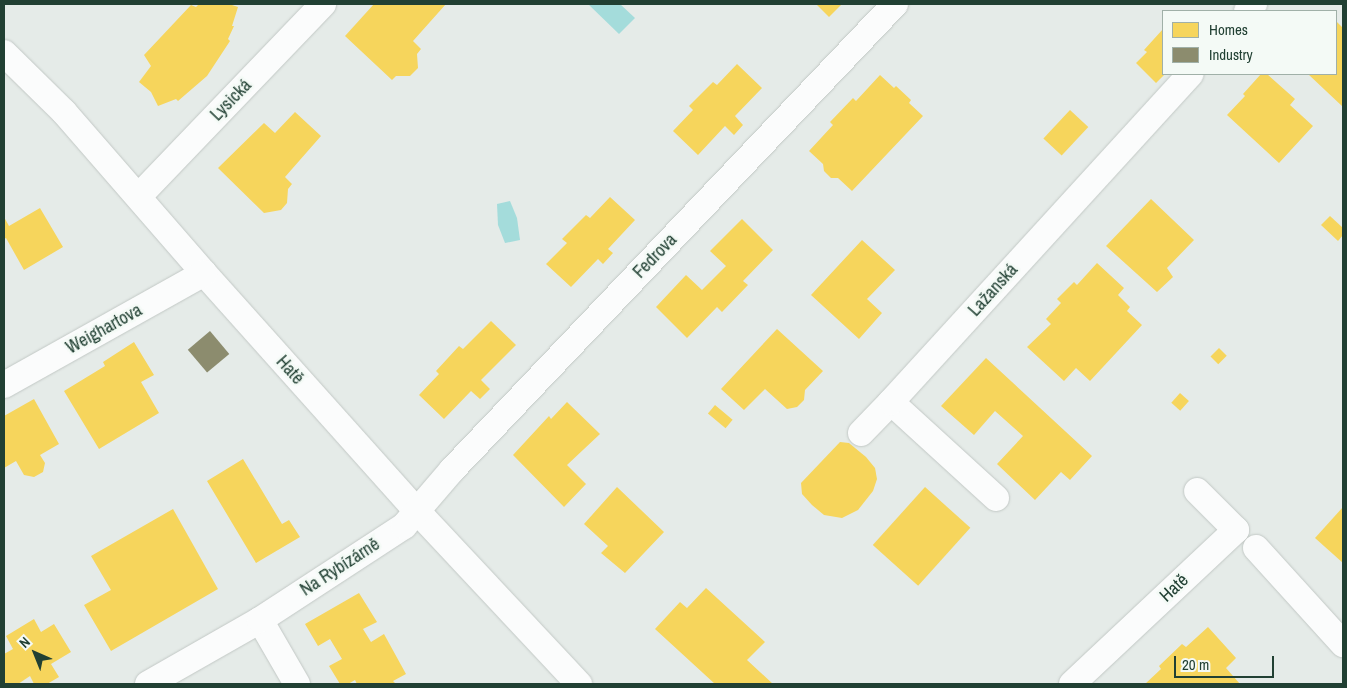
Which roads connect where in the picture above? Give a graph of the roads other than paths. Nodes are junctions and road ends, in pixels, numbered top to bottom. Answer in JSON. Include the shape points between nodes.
{"nodes":[{"id":1,"x":323,"y":4,"type":"edge"},
{"id":2,"x":895,"y":4,"type":"edge"},
{"id":3,"x":4,"y":53,"type":"edge"},
{"id":4,"x":1189,"y":75,"type":"edge"},
{"id":5,"x":139,"y":196,"type":"junction"},
{"id":6,"x":204,"y":273,"type":"junction"},
{"id":7,"x":4,"y":385,"type":"edge"},
{"id":8,"x":891,"y":402,"type":"junction"},
{"id":9,"x":861,"y":432,"type":"dead end"},
{"id":10,"x":1198,"y":491,"type":"dead end"},
{"id":11,"x":996,"y":498,"type":"dead end"},
{"id":12,"x":418,"y":512,"type":"junction"},
{"id":13,"x":1256,"y":548,"type":"dead end"},
{"id":14,"x":260,"y":620,"type":"junction"},
{"id":15,"x":1343,"y":644,"type":"edge"},
{"id":16,"x":148,"y":684,"type":"edge"},
{"id":17,"x":297,"y":684,"type":"edge"},
{"id":18,"x":579,"y":684,"type":"edge"},
{"id":19,"x":1072,"y":684,"type":"edge"}],
"edges":[{"from":1,"to":5,"type":"street","name":"Lysická"},
{"from":2,"to":12,"type":"street","name":"Fedrova","via":[[452,470]]},
{"from":3,"to":5,"type":"street","name":"Hatě","via":[[64,112]]},
{"from":4,"to":8,"type":"street","name":"Lažanská"},
{"from":5,"to":6,"type":"street","name":"Hatě"},
{"from":6,"to":7,"type":"street","name":"Weighartova"},
{"from":6,"to":12,"type":"street","name":"Hatě"},
{"from":8,"to":9,"type":"street","name":"Lažanská"},
{"from":8,"to":11,"type":"street"},
{"from":10,"to":19,"type":"street","name":"Hatě","via":[[1236,530]]},
{"from":12,"to":14,"type":"street","name":"Na Rybízárně","via":[[404,526]]},
{"from":12,"to":18,"type":"street","name":"Hatě"},
{"from":13,"to":15,"type":"street"},
{"from":14,"to":16,"type":"street","name":"Na Rybízárně"},
{"from":14,"to":17,"type":"street"}]}
